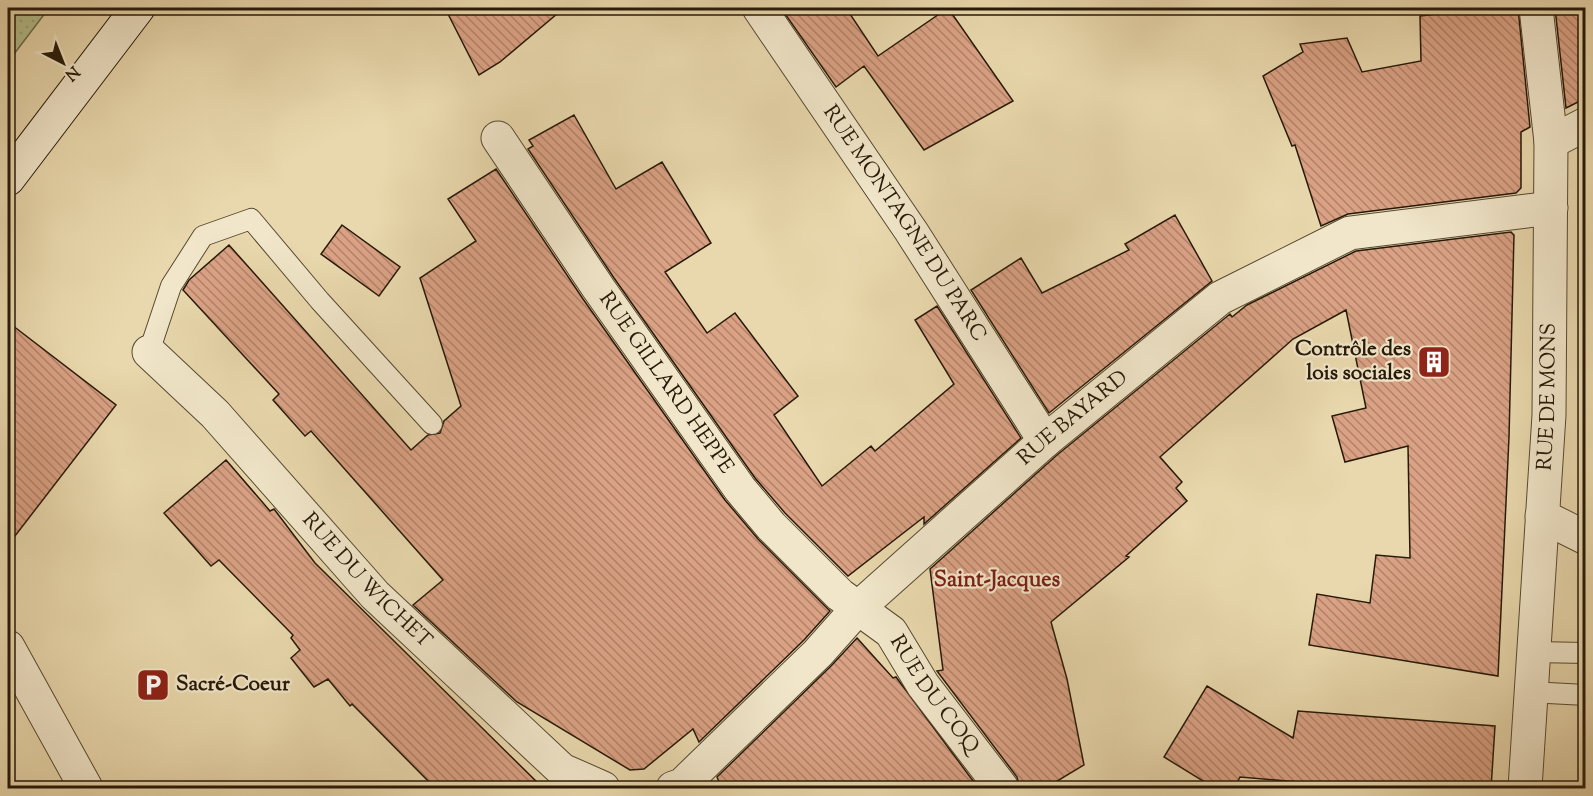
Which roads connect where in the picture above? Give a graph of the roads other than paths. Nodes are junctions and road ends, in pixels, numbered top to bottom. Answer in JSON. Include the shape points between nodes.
{"nodes":[{"id":1,"x":138,"y":8,"type":"edge"},
{"id":2,"x":759,"y":8,"type":"edge"},
{"id":3,"x":1536,"y":8,"type":"edge"},
{"id":4,"x":1586,"y":124,"type":"edge"},
{"id":5,"x":498,"y":138,"type":"dead end"},
{"id":6,"x":1551,"y":142,"type":"junction"},
{"id":7,"x":8,"y":179,"type":"edge"},
{"id":8,"x":1551,"y":208,"type":"junction"},
{"id":9,"x":149,"y":352,"type":"joint"},
{"id":10,"x":432,"y":424,"type":"dead end"},
{"id":11,"x":1045,"y":441,"type":"junction"},
{"id":12,"x":1542,"y":516,"type":"junction"},
{"id":13,"x":1586,"y":538,"type":"edge"},
{"id":14,"x":858,"y":608,"type":"junction"},
{"id":15,"x":8,"y":647,"type":"edge"},
{"id":16,"x":1534,"y":652,"type":"junction"},
{"id":17,"x":1586,"y":653,"type":"edge"},
{"id":18,"x":1529,"y":692,"type":"junction"},
{"id":19,"x":1586,"y":695,"type":"edge"},
{"id":20,"x":680,"y":787,"type":"edge"},
{"id":21,"x":86,"y":789,"type":"edge"},
{"id":22,"x":603,"y":789,"type":"edge"},
{"id":23,"x":1002,"y":789,"type":"edge"},
{"id":24,"x":1525,"y":789,"type":"edge"}],
"edges":[{"from":1,"to":7,"type":"street"},
{"from":2,"to":11,"type":"street","name":"RUE MONTAGNE DU PARC","via":[[911,231]]},
{"from":3,"to":6,"type":"street","name":"RUE DE MONS"},
{"from":4,"to":6,"type":"street"},
{"from":5,"to":14,"type":"street","name":"RUE GILLARD HEPPE","via":[[740,489],[771,526]]},
{"from":6,"to":8,"type":"street","name":"RUE DE MONS"},
{"from":8,"to":11,"type":"street","name":"RUE BAYARD","via":[[1350,233],[1220,298]]},
{"from":8,"to":12,"type":"street","name":"RUE DE MONS","via":[[1549,415]]},
{"from":9,"to":10,"type":"lane","via":[[171,286],[203,236],[251,219]]},
{"from":9,"to":22,"type":"street","name":"RUE DU WICHET","via":[[216,414],[383,604],[562,770]]},
{"from":11,"to":14,"type":"street","name":"RUE BAYARD"},
{"from":12,"to":13,"type":"street"},
{"from":12,"to":16,"type":"street","name":"RUE DE MONS"},
{"from":14,"to":20,"type":"street","name":"RUE BAYARD","via":[[818,653]]},
{"from":14,"to":23,"type":"street","name":"RUE DU COQ","via":[[891,632],[923,685]]},
{"from":15,"to":21,"type":"street"},
{"from":16,"to":17,"type":"lane"},
{"from":16,"to":18,"type":"street","name":"RUE DE MONS"},
{"from":18,"to":19,"type":"lane"},
{"from":18,"to":24,"type":"street","name":"RUE DE MONS"}]}
